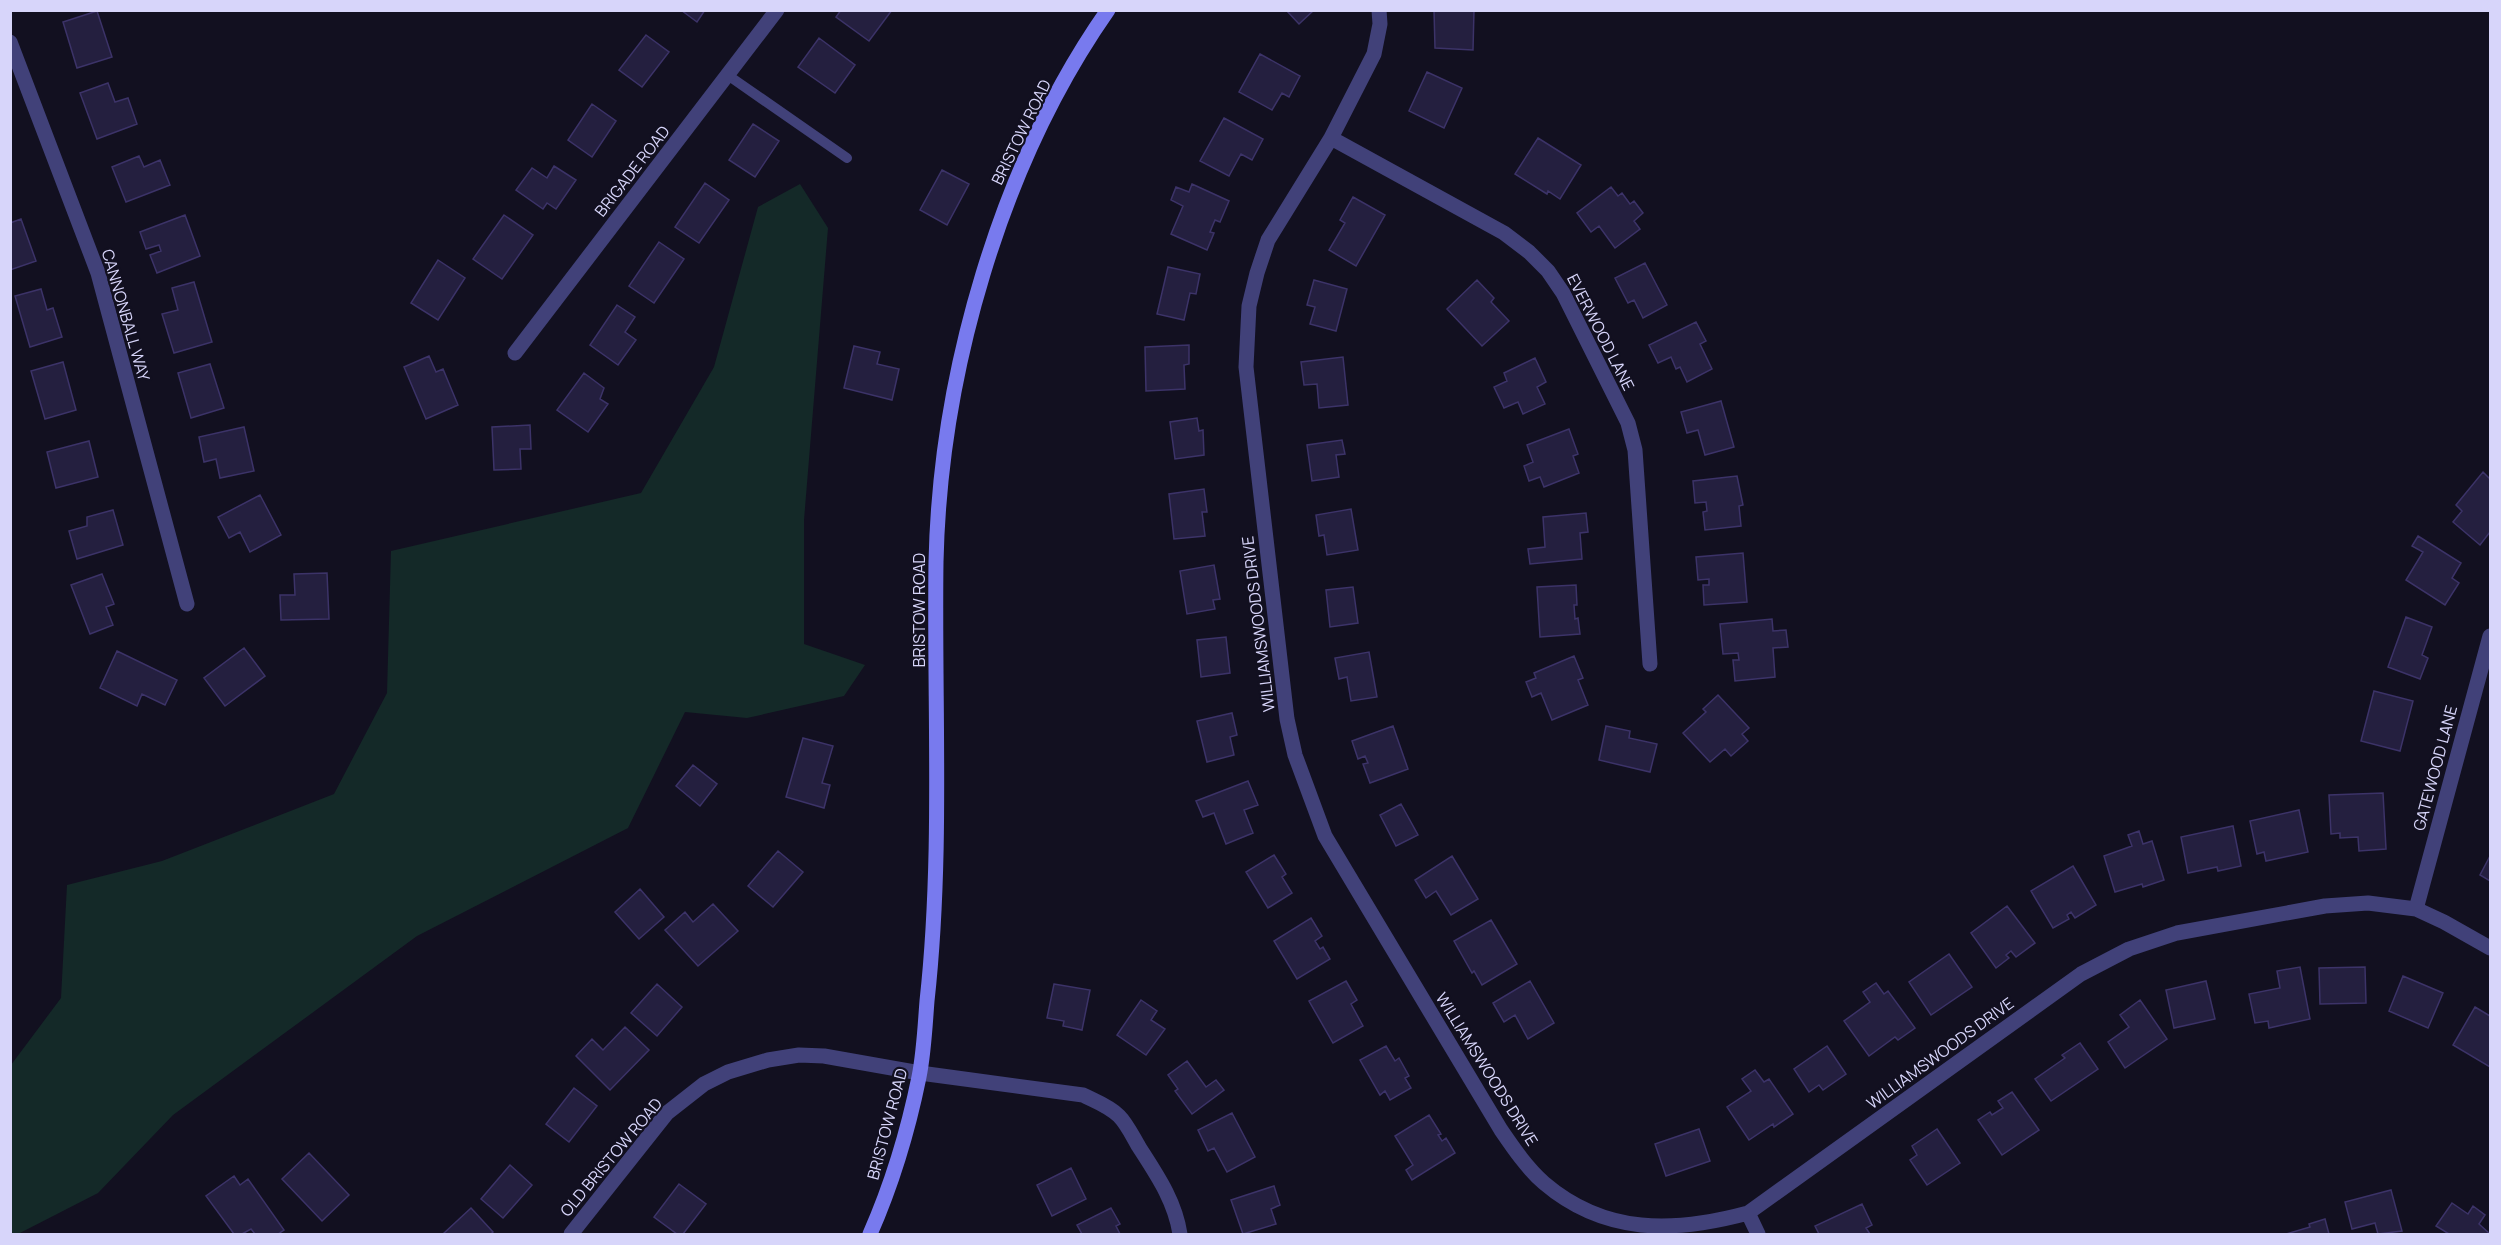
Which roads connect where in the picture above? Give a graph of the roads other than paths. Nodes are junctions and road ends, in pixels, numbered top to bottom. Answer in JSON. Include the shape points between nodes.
{"nodes":[{"id":1,"x":777,"y":10,"type":"edge"},
{"id":2,"x":1108,"y":10,"type":"edge"},
{"id":3,"x":1379,"y":10,"type":"edge"},
{"id":4,"x":10,"y":42,"type":"edge"},
{"id":5,"x":729,"y":76,"type":"junction"},
{"id":6,"x":1331,"y":138,"type":"junction"},
{"id":7,"x":847,"y":158,"type":"dead end"},
{"id":8,"x":515,"y":353,"type":"dead end"},
{"id":9,"x":186,"y":604,"type":"dead end"},
{"id":10,"x":2490,"y":636,"type":"edge"},
{"id":11,"x":1650,"y":664,"type":"dead end"},
{"id":12,"x":2416,"y":909,"type":"junction"},
{"id":13,"x":2490,"y":948,"type":"edge"},
{"id":14,"x":920,"y":1073,"type":"junction"},
{"id":15,"x":1748,"y":1213,"type":"junction"},
{"id":16,"x":571,"y":1234,"type":"edge"},
{"id":17,"x":870,"y":1234,"type":"edge"},
{"id":18,"x":1180,"y":1234,"type":"edge"},
{"id":19,"x":1758,"y":1234,"type":"edge"}],
"edges":[{"from":1,"to":5,"type":"street","name":"BRIGADE ROAD"},
{"from":2,"to":14,"type":"main road","name":"BRISTOW ROAD","via":[[1046,116],[1007,203],[976,297],[945,443],[936,559],[936,884]]},
{"from":3,"to":6,"type":"street","name":"WILLIAMSWOODS DRIVE","via":[[1374,54]]},
{"from":4,"to":9,"type":"street","name":"CANNONBALL WAY","via":[[98,273]]},
{"from":5,"to":7,"type":"lane"},
{"from":5,"to":8,"type":"street","name":"BRIGADE ROAD"},
{"from":6,"to":11,"type":"street","name":"EVERWOOD LANE","via":[[1504,233],[1530,252],[1563,293],[1628,423],[1635,450]]},
{"from":6,"to":15,"type":"street","name":"WILLIAMSWOODS DRIVE","via":[[1268,240],[1249,306],[1246,340],[1287,719],[1313,807],[1325,836],[1501,1130],[1544,1183],[1580,1209],[1622,1223],[1680,1226]]},
{"from":10,"to":12,"type":"street","name":"GATEWOOD LANE"},
{"from":12,"to":13,"type":"street","name":"WILLIAMSWOODS DRIVE"},
{"from":12,"to":15,"type":"street","name":"WILLIAMSWOODS DRIVE","via":[[2368,903],[2325,906],[2177,933],[2129,949],[2081,974]]},
{"from":14,"to":16,"type":"street","name":"OLD BRISTOW ROAD","via":[[799,1055],[728,1072],[704,1084],[667,1113]]},
{"from":14,"to":17,"type":"main road","name":"BRISTOW ROAD","via":[[898,1158]]},
{"from":14,"to":18,"type":"street","name":"OLD BRISTOW ROAD","via":[[1083,1095],[1105,1105],[1126,1125],[1161,1182],[1172,1203]]},
{"from":15,"to":19,"type":"street"}]}
